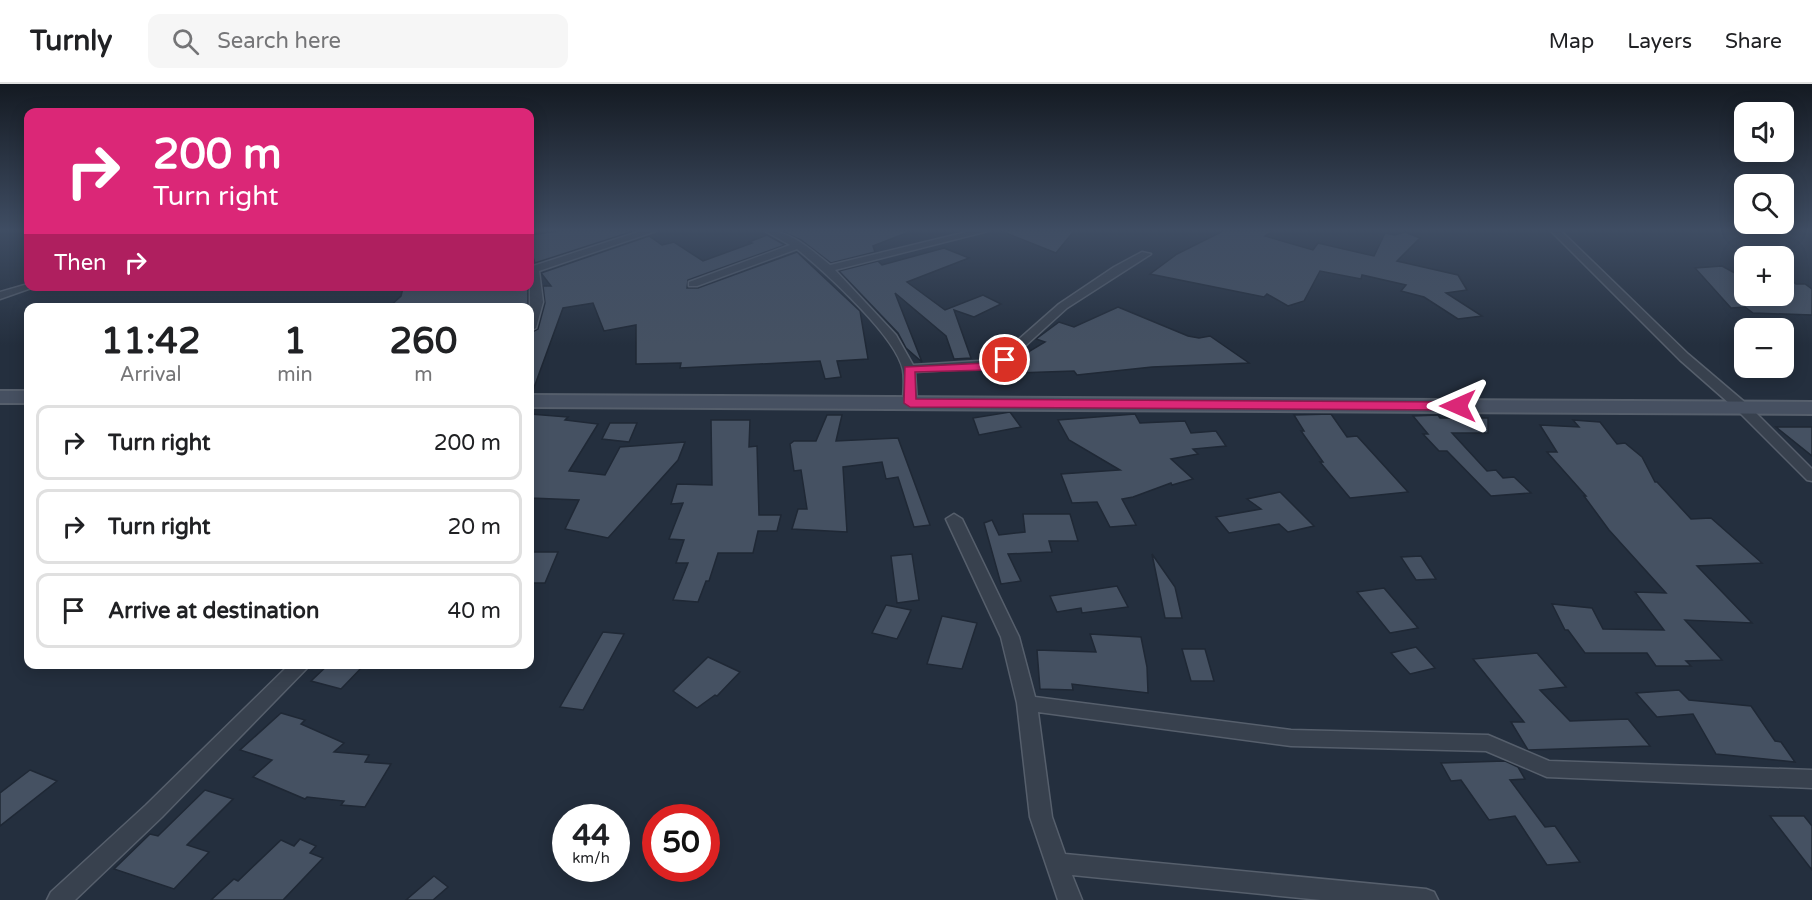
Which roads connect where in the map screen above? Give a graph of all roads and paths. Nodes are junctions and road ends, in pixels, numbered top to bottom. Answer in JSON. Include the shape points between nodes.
{"nodes":[{"id":1,"x":734,"y":269,"type":"edge"},
{"id":2,"x":828,"y":269,"type":"edge"},
{"id":3,"x":1118,"y":269,"type":"edge"},
{"id":4,"x":1595,"y":269,"type":"edge"},
{"id":5,"x":534,"y":282,"type":"edge"},
{"id":6,"x":693,"y":284,"type":"dead end"},
{"id":7,"x":24,"y":288,"type":"edge"},
{"id":8,"x":0,"y":296,"type":"edge"},
{"id":9,"x":534,"y":313,"type":"edge"},
{"id":10,"x":909,"y":369,"type":"junction"},
{"id":11,"x":0,"y":397,"type":"edge"},
{"id":12,"x":24,"y":397,"type":"edge"},
{"id":13,"x":534,"y":400,"type":"edge"},
{"id":14,"x":910,"y":403,"type":"junction"},
{"id":15,"x":1743,"y":408,"type":"junction"},
{"id":16,"x":1812,"y":408,"type":"edge"},
{"id":17,"x":1812,"y":477,"type":"edge"},
{"id":18,"x":954,"y":519,"type":"dead end"},
{"id":19,"x":297,"y":669,"type":"edge"},
{"id":20,"x":1027,"y":703,"type":"junction"},
{"id":21,"x":1812,"y":779,"type":"edge"},
{"id":22,"x":1057,"y":864,"type":"junction"},
{"id":23,"x":60,"y":900,"type":"edge"},
{"id":24,"x":1070,"y":900,"type":"edge"},
{"id":25,"x":1426,"y":900,"type":"edge"}],
"edges":[{"from":1,"to":6,"type":"street"},
{"from":2,"to":10,"type":"street","via":[[892,338]]},
{"from":3,"to":10,"type":"street","via":[[1063,306],[998,364]]},
{"from":4,"to":15,"type":"street","via":[[1684,357]]},
{"from":5,"to":9,"type":"street"},
{"from":7,"to":8,"type":"street"},
{"from":10,"to":14,"type":"street"},
{"from":11,"to":12,"type":"main road"},
{"from":13,"to":14,"type":"main road"},
{"from":14,"to":15,"type":"main road"},
{"from":15,"to":16,"type":"main road"},
{"from":15,"to":17,"type":"street"},
{"from":18,"to":20,"type":"street","via":[[1010,637]]},
{"from":19,"to":23,"type":"street"},
{"from":20,"to":21,"type":"street","via":[[1291,738],[1488,743],[1547,769]]},
{"from":20,"to":22,"type":"street","via":[[1041,817]]},
{"from":22,"to":24,"type":"street"},
{"from":22,"to":25,"type":"street"}]}
